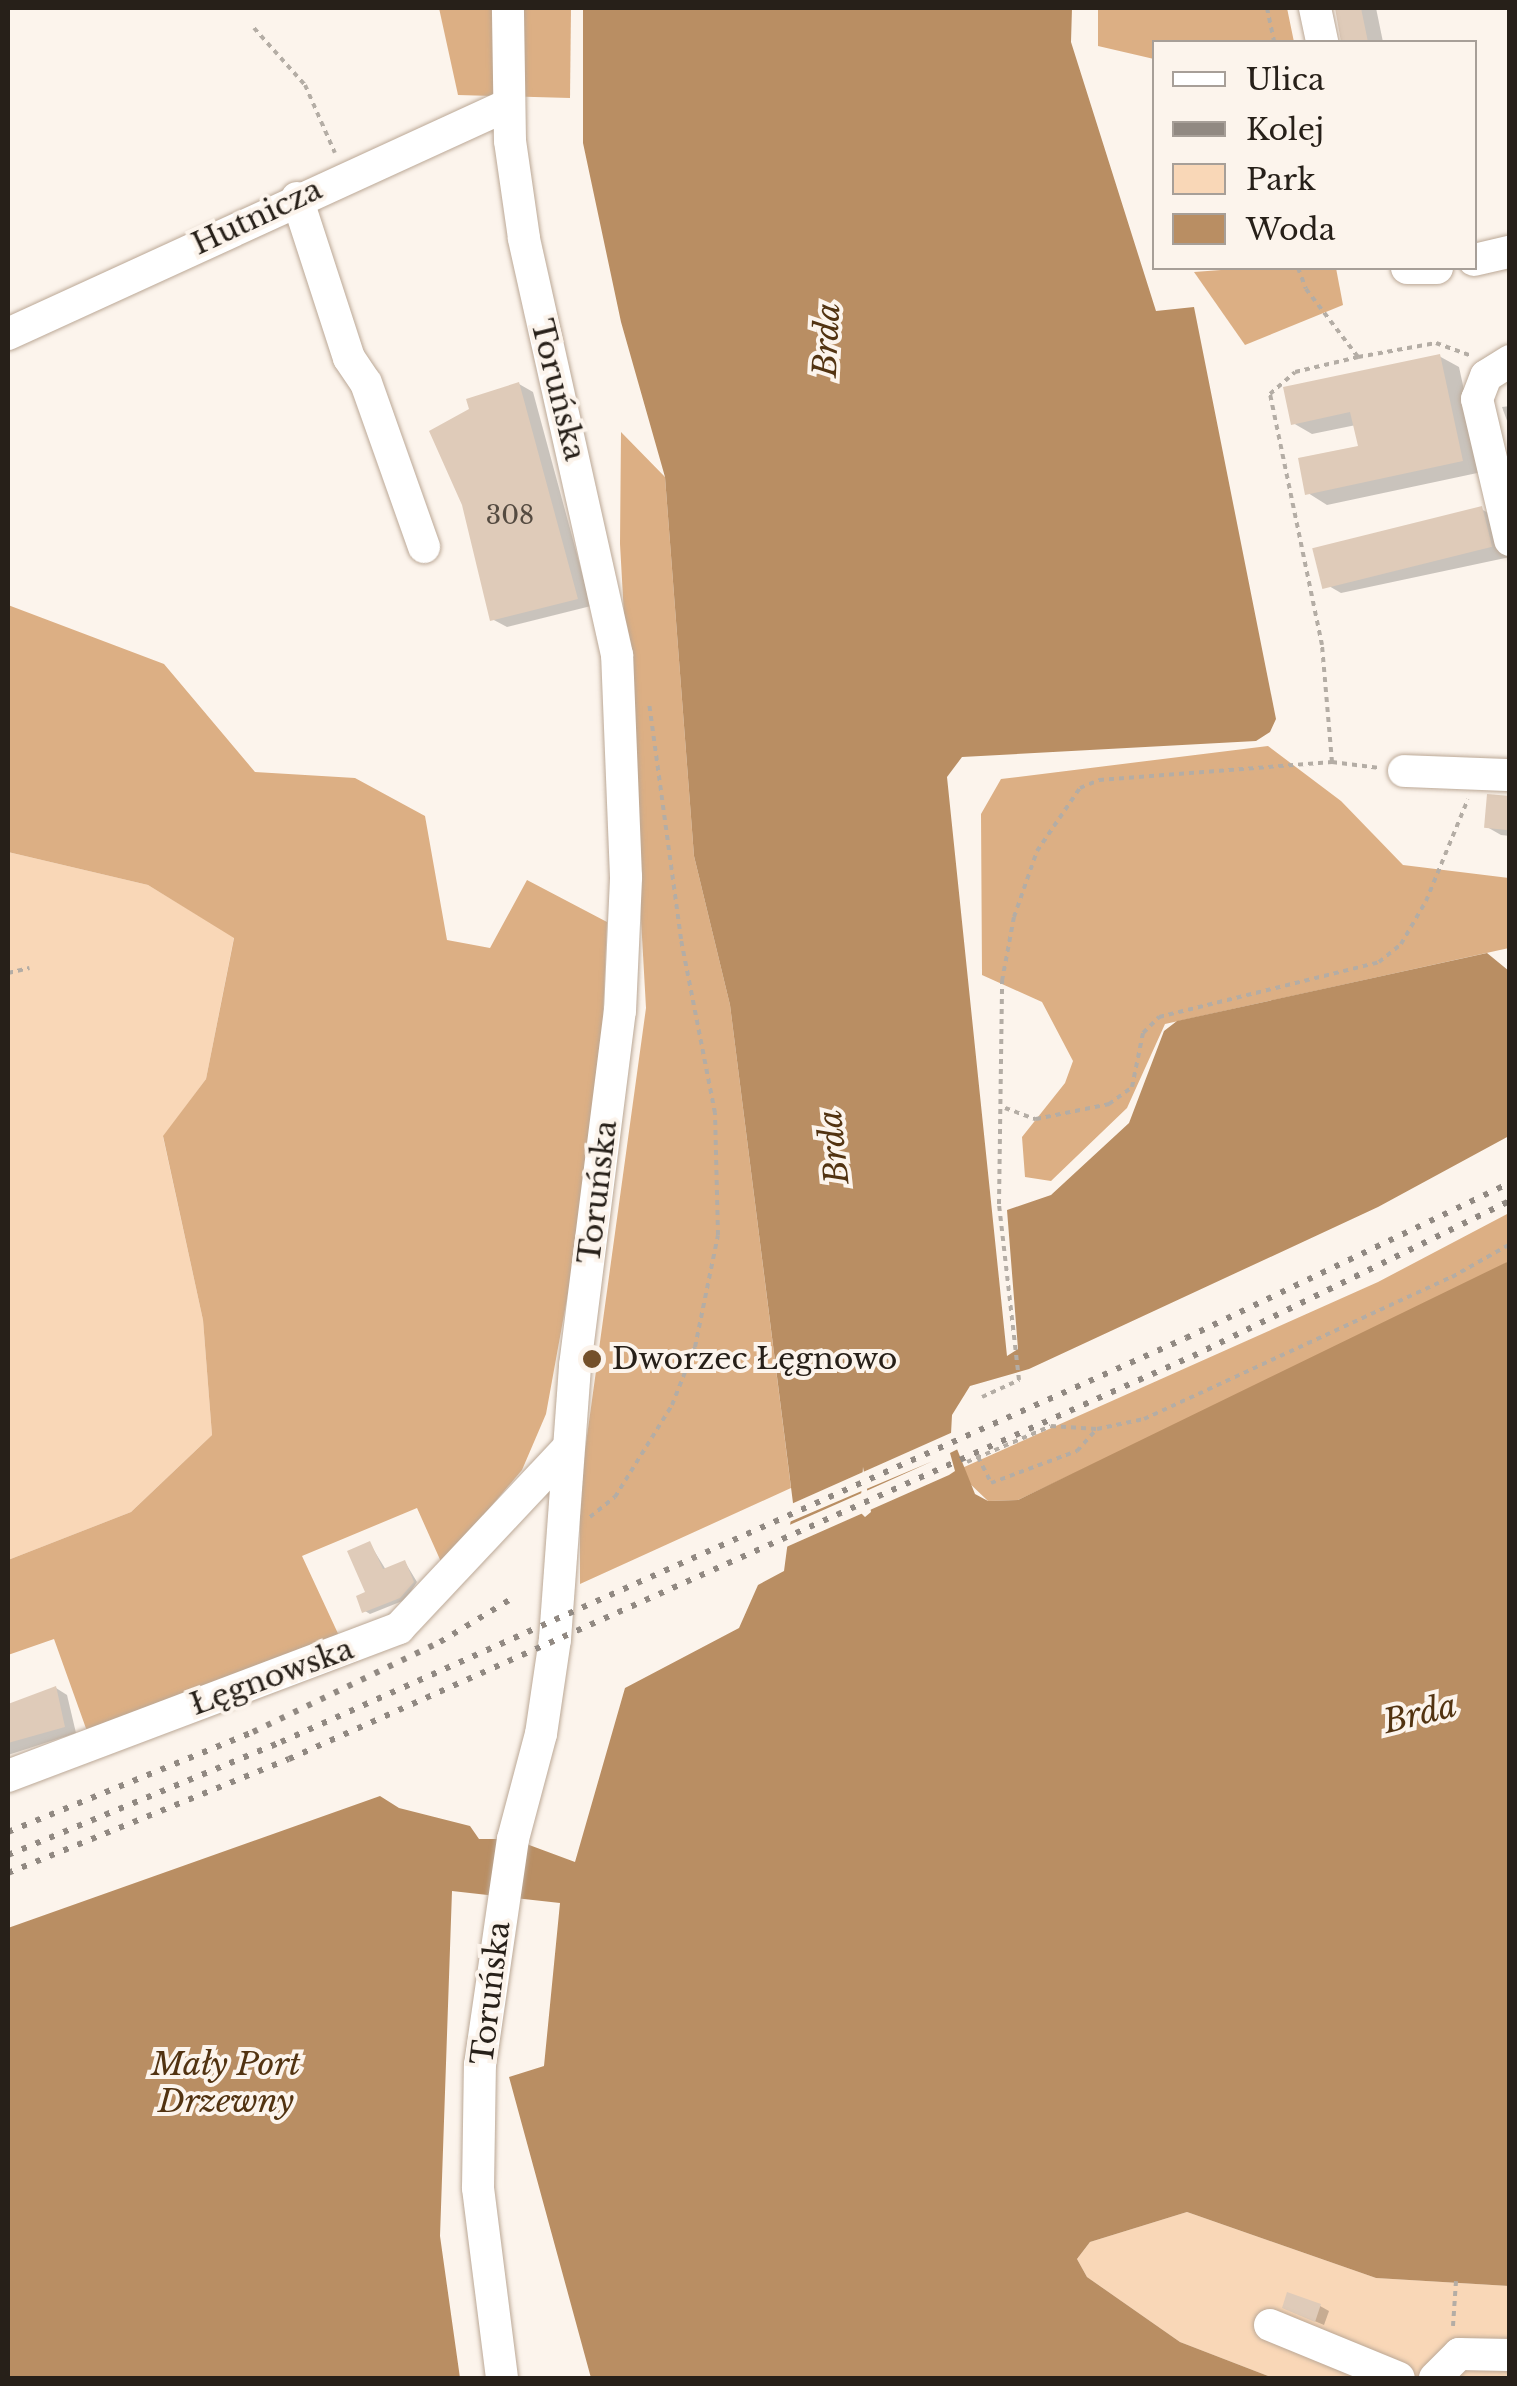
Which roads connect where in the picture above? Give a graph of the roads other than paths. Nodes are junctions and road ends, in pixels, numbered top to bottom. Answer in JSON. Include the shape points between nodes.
{"nodes":[{"id":1,"x":508,"y":8,"type":"edge"},
{"id":2,"x":1315,"y":8,"type":"edge"},
{"id":3,"x":1322,"y":40,"type":"edge"},
{"id":4,"x":508,"y":105,"type":"junction"},
{"id":5,"x":297,"y":198,"type":"junction"},
{"id":6,"x":1510,"y":252,"type":"edge"},
{"id":7,"x":1477,"y":259,"type":"edge"},
{"id":8,"x":8,"y":334,"type":"edge"},
{"id":9,"x":1502,"y":366,"type":"edge"},
{"id":10,"x":1510,"y":540,"type":"edge"},
{"id":11,"x":424,"y":547,"type":"dead end"},
{"id":12,"x":1404,"y":771,"type":"road end"},
{"id":13,"x":1493,"y":775,"type":"edge"},
{"id":14,"x":567,"y":1450,"type":"junction"},
{"id":15,"x":498,"y":1522,"type":"junction"},
{"id":16,"x":561,"y":1536,"type":"junction"},
{"id":17,"x":8,"y":1776,"type":"edge"},
{"id":18,"x":1270,"y":2325,"type":"dead end"},
{"id":19,"x":1476,"y":2353,"type":"junction"},
{"id":20,"x":1510,"y":2354,"type":"edge"},
{"id":21,"x":1510,"y":2374,"type":"edge"},
{"id":22,"x":502,"y":2378,"type":"edge"},
{"id":23,"x":1399,"y":2378,"type":"edge"},
{"id":24,"x":1435,"y":2378,"type":"edge"}],
"edges":[{"from":1,"to":4,"type":"street","name":"Toruńska"},
{"from":2,"to":3,"type":"street"},
{"from":4,"to":5,"type":"street","name":"Hutnicza"},
{"from":4,"to":14,"type":"street","name":"Toruńska","via":[[524,238],[608,597],[622,732],[622,980]]},
{"from":5,"to":8,"type":"street","name":"Hutnicza"},
{"from":5,"to":11,"type":"street","via":[[349,358],[366,384]]},
{"from":6,"to":7,"type":"street"},
{"from":9,"to":10,"type":"street","via":[[1479,386],[1478,416]]},
{"from":12,"to":13,"type":"street"},
{"from":14,"to":15,"type":"street","name":"Łęgnowska"},
{"from":14,"to":16,"type":"street","name":"Toruńska"},
{"from":15,"to":16,"type":"street","via":[[531,1514]]},
{"from":15,"to":17,"type":"street","name":"Łęgnowska","via":[[398,1628]]},
{"from":16,"to":22,"type":"street","name":"Toruńska","via":[[541,1734],[513,1839],[480,2065],[478,2188]]},
{"from":18,"to":23,"type":"street"},
{"from":19,"to":20,"type":"street"},
{"from":19,"to":21,"type":"street","via":[[1482,2364]]},
{"from":19,"to":24,"type":"street","via":[[1449,2358]]}]}
